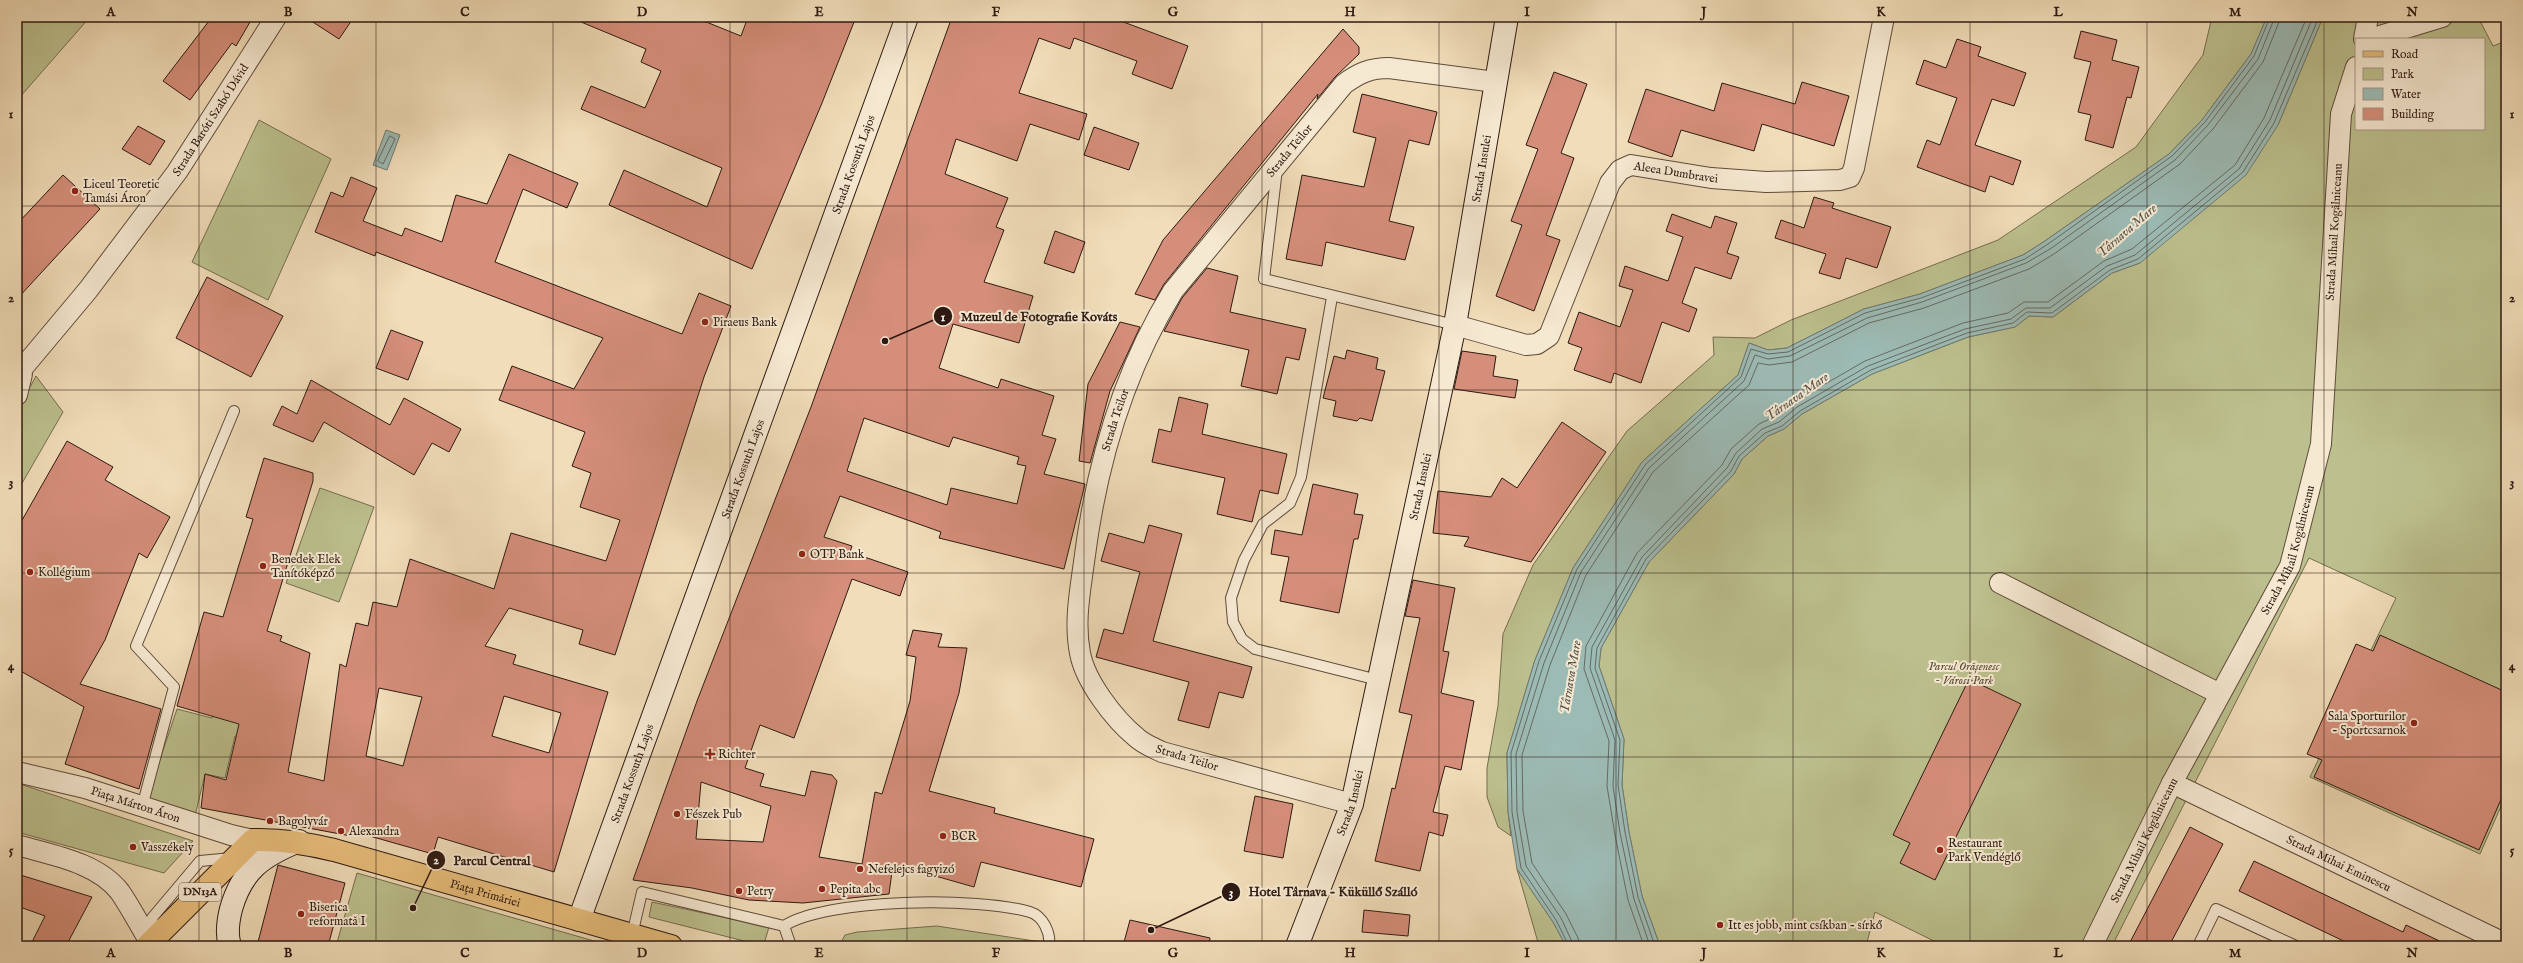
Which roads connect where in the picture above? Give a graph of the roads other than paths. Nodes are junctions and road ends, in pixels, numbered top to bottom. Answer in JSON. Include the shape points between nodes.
{"nodes":[{"id":1,"x":276,"y":17,"type":"edge"},
{"id":2,"x":907,"y":17,"type":"edge"},
{"id":3,"x":1508,"y":17,"type":"edge"},
{"id":4,"x":1884,"y":17,"type":"edge"},
{"id":5,"x":2368,"y":17,"type":"edge"},
{"id":6,"x":2442,"y":17,"type":"edge"},
{"id":7,"x":2364,"y":38,"type":"edge"},
{"id":8,"x":2373,"y":38,"type":"edge"},
{"id":9,"x":2355,"y":70,"type":"edge"},
{"id":10,"x":1495,"y":82,"type":"junction"},
{"id":11,"x":1278,"y":164,"type":"junction"},
{"id":12,"x":1332,"y":297,"type":"junction"},
{"id":13,"x":1455,"y":325,"type":"junction"},
{"id":14,"x":19,"y":368,"type":"edge"},
{"id":15,"x":17,"y":395,"type":"edge"},
{"id":16,"x":234,"y":411,"type":"dead end"},
{"id":17,"x":2000,"y":584,"type":"dead end"},
{"id":18,"x":1378,"y":680,"type":"junction"},
{"id":19,"x":2220,"y":694,"type":"junction"},
{"id":20,"x":17,"y":772,"type":"edge"},
{"id":21,"x":2172,"y":783,"type":"junction"},
{"id":22,"x":1352,"y":804,"type":"junction"},
{"id":23,"x":142,"y":807,"type":"junction"},
{"id":24,"x":253,"y":840,"type":"junction"},
{"id":25,"x":299,"y":841,"type":"junction"},
{"id":26,"x":17,"y":845,"type":"edge"},
{"id":27,"x":579,"y":920,"type":"junction"},
{"id":28,"x":784,"y":926,"type":"junction"},
{"id":29,"x":632,"y":935,"type":"junction"},
{"id":30,"x":151,"y":942,"type":"edge"},
{"id":31,"x":2506,"y":944,"type":"edge"},
{"id":32,"x":230,"y":946,"type":"edge"},
{"id":33,"x":672,"y":946,"type":"edge"},
{"id":34,"x":791,"y":946,"type":"edge"},
{"id":35,"x":1049,"y":946,"type":"edge"},
{"id":36,"x":1297,"y":946,"type":"edge"},
{"id":37,"x":2092,"y":946,"type":"edge"},
{"id":38,"x":2198,"y":946,"type":"edge"},
{"id":39,"x":2296,"y":946,"type":"edge"}],
"edges":[{"from":1,"to":14,"type":"street","name":"Strada Baróti Szabó Dávid","via":[[177,172],[88,290]]},
{"from":2,"to":27,"type":"main road","name":"Strada Kossuth Lajos"},
{"from":3,"to":10,"type":"main road","name":"Strada Insulei"},
{"from":4,"to":13,"type":"street","name":"Aleea Dumbravei","via":[[1854,168],[1850,177],[1840,180],[1766,182],[1712,178],[1631,165],[1620,170],[1610,183],[1549,336],[1537,344],[1526,345]]},
{"from":5,"to":7,"type":"street"},
{"from":6,"to":8,"type":"street"},
{"from":9,"to":19,"type":"street","name":"Strada Mihail Kogălniceanu","via":[[2341,114],[2321,444],[2290,566]]},
{"from":10,"to":11,"type":"street","name":"Strada Teilor","via":[[1372,68],[1344,84]]},
{"from":10,"to":13,"type":"main road","name":"Strada Insulei"},
{"from":11,"to":12,"type":"lane","via":[[1264,279]]},
{"from":11,"to":22,"type":"street","name":"Strada Teilor","via":[[1173,291],[1153,326],[1126,385],[1107,440],[1090,517],[1077,615],[1080,653],[1101,698],[1114,716],[1137,738],[1162,752]]},
{"from":12,"to":13,"type":"lane"},
{"from":12,"to":18,"type":"lane","via":[[1301,477],[1290,503],[1263,524],[1244,560],[1231,598],[1233,622],[1242,639],[1255,649]]},
{"from":13,"to":18,"type":"main road","name":"Strada Insulei"},
{"from":14,"to":15,"type":"street","name":"Strada Baróti Szabó Dávid","via":[[22,380]]},
{"from":16,"to":23,"type":"lane","via":[[136,646],[174,687]]},
{"from":17,"to":19,"type":"street"},
{"from":18,"to":22,"type":"main road","name":"Strada Insulei"},
{"from":19,"to":21,"type":"street","name":"Strada Mihail Kogălniceanu"},
{"from":20,"to":23,"type":"street","name":"Piața Márton Áron","via":[[85,788]]},
{"from":21,"to":31,"type":"street","name":"Strada Mihai Eminescu"},
{"from":21,"to":37,"type":"street","name":"Strada Mihail Kogălniceanu"},
{"from":22,"to":36,"type":"main road","name":"Strada Insulei"},
{"from":23,"to":24,"type":"street","name":"Piața Márton Áron"},
{"from":24,"to":25,"type":"main road","name":"Piața Primăriei"},
{"from":24,"to":30,"type":"main road","number":"DN13A"},
{"from":25,"to":27,"type":"main road","name":"Piața Primăriei"},
{"from":25,"to":32,"type":"main road","via":[[264,858],[240,883],[229,915]]},
{"from":26,"to":30,"type":"street","via":[[79,863],[102,876],[119,891]]},
{"from":27,"to":29,"type":"main road","name":"Piața Primăriei"},
{"from":28,"to":29,"type":"lane","via":[[642,892]]},
{"from":28,"to":34,"type":"lane"},
{"from":28,"to":35,"type":"lane","via":[[807,915],[848,907],[915,903],[987,906],[1030,912],[1041,919],[1047,928]]},
{"from":29,"to":33,"type":"main road","name":"Piața Primăriei"},
{"from":38,"to":39,"type":"lane","via":[[2216,909]]}]}
